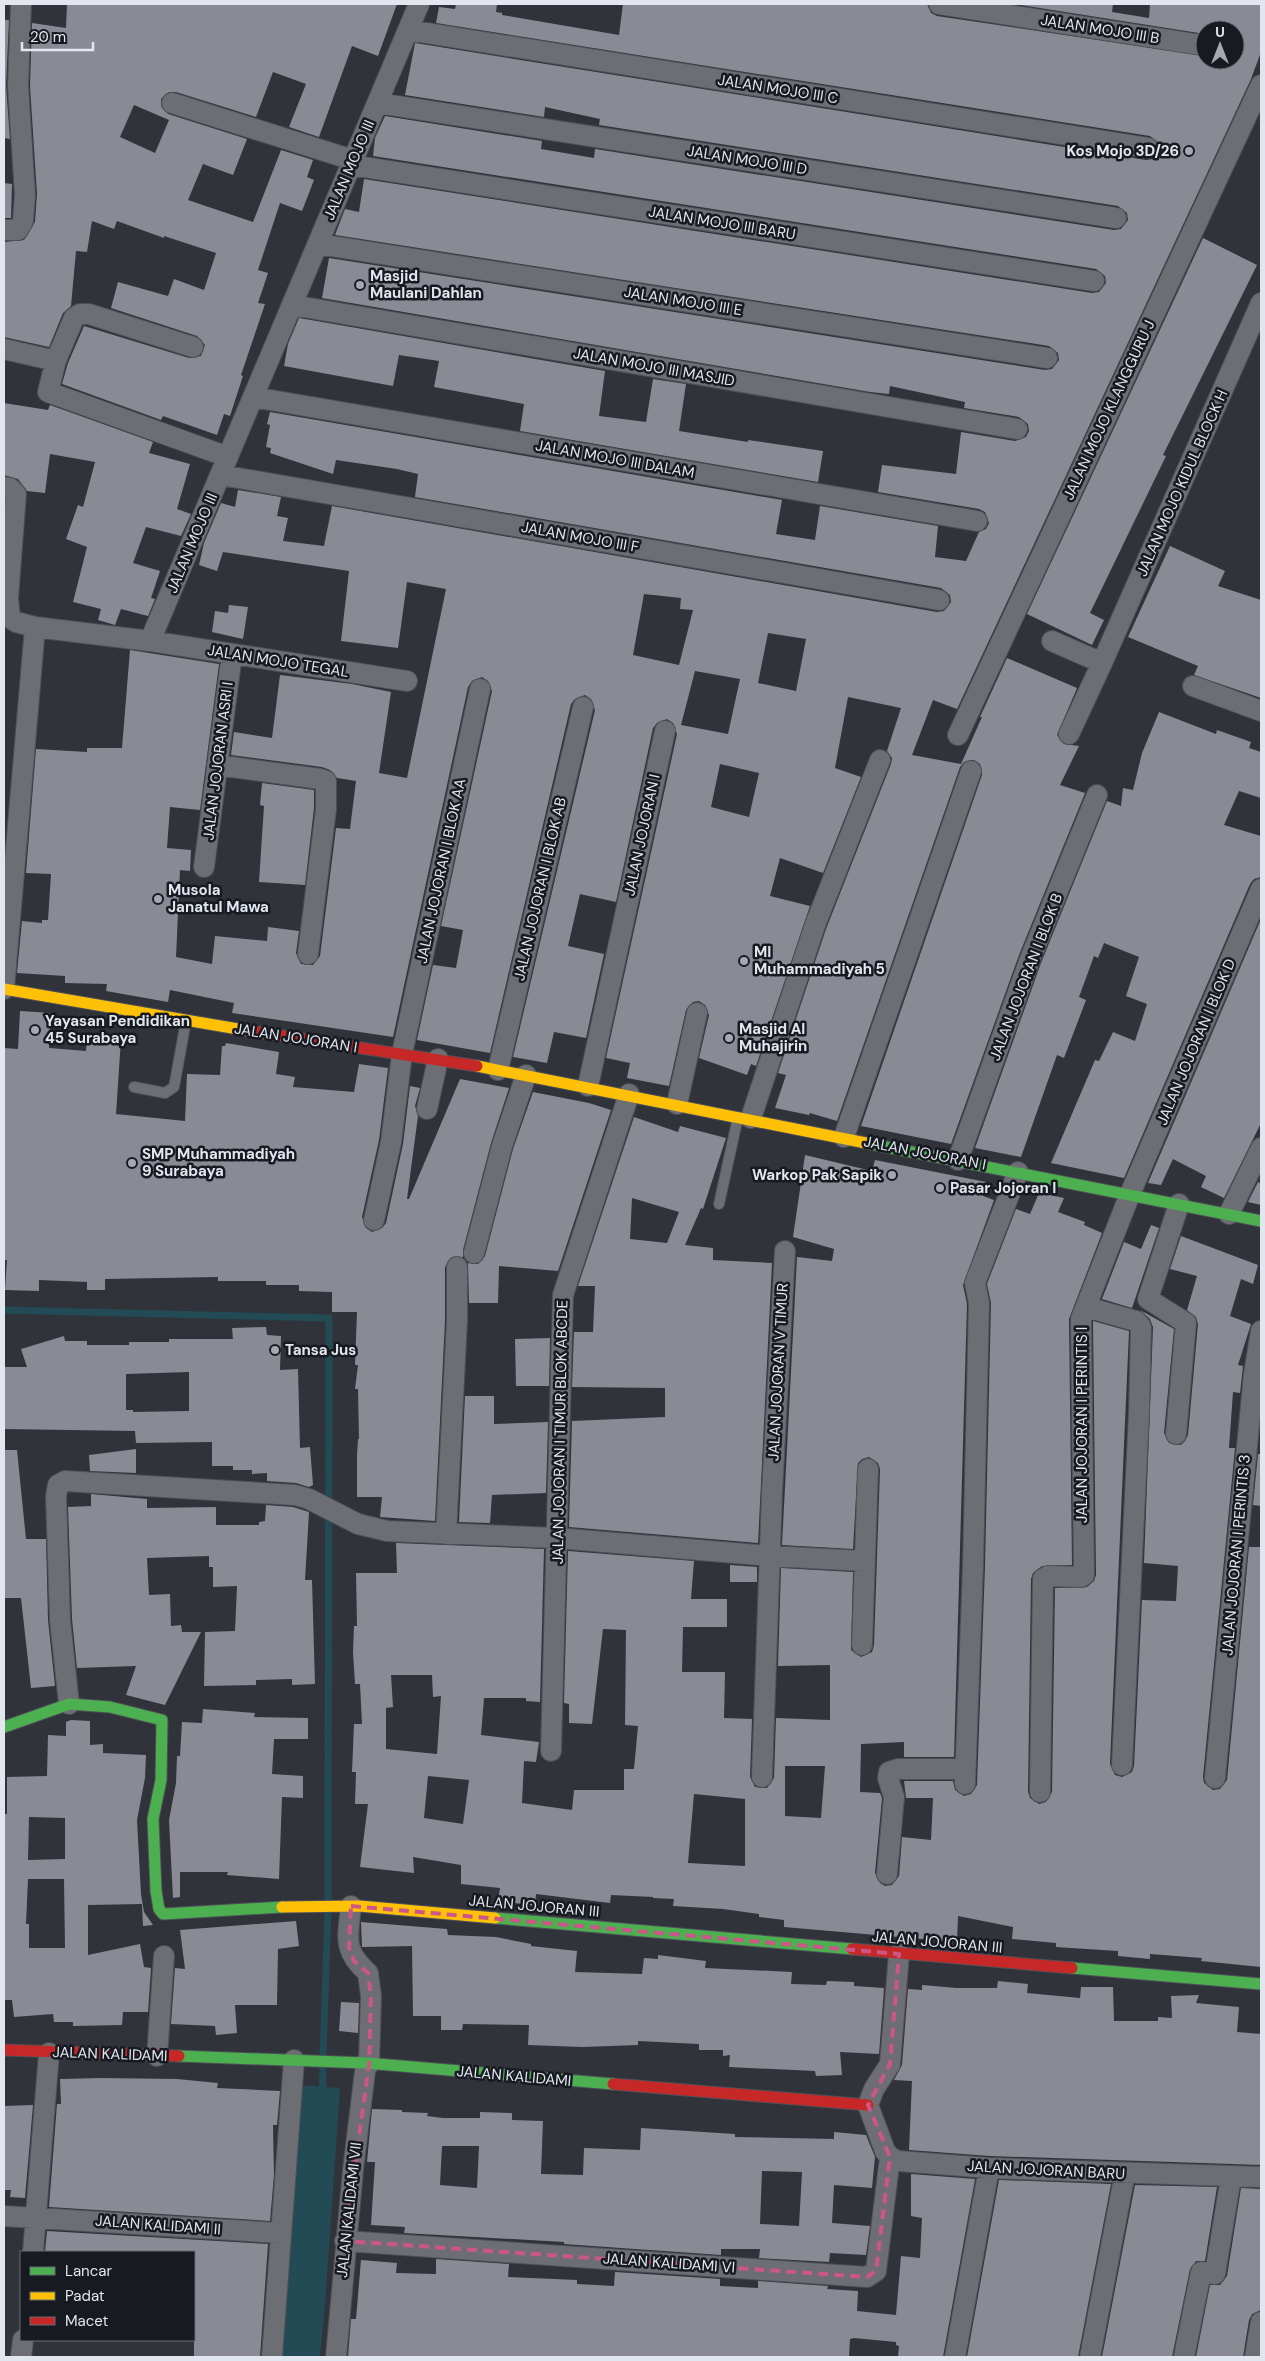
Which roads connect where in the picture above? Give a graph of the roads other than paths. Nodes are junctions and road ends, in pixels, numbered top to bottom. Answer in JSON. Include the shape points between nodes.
{"nodes":[{"id":1,"x":21,"y":4,"type":"edge"},
{"id":2,"x":420,"y":4,"type":"edge"},
{"id":3,"x":939,"y":4,"type":"edge"},
{"id":4,"x":408,"y":30,"type":"junction"},
{"id":5,"x":1195,"y":44,"type":"edge"},
{"id":6,"x":1261,"y":85,"type":"edge"},
{"id":7,"x":172,"y":103,"type":"dead end"},
{"id":8,"x":378,"y":103,"type":"junction"},
{"id":9,"x":1148,"y":148,"type":"dead end"},
{"id":10,"x":352,"y":162,"type":"junction"},
{"id":11,"x":1116,"y":218,"type":"dead end"},
{"id":12,"x":4,"y":230,"type":"edge"},
{"id":13,"x":318,"y":244,"type":"junction"},
{"id":14,"x":1094,"y":281,"type":"dead end"},
{"id":15,"x":1261,"y":303,"type":"edge"},
{"id":16,"x":292,"y":305,"type":"junction"},
{"id":17,"x":193,"y":347,"type":"dead end"},
{"id":18,"x":4,"y":350,"type":"edge"},
{"id":19,"x":1047,"y":358,"type":"dead end"},
{"id":20,"x":56,"y":361,"type":"junction"},
{"id":21,"x":253,"y":397,"type":"junction"},
{"id":22,"x":1017,"y":429,"type":"dead end"},
{"id":23,"x":224,"y":466,"type":"junction"},
{"id":24,"x":4,"y":487,"type":"edge"},
{"id":25,"x":977,"y":521,"type":"dead end"},
{"id":26,"x":6,"y":598,"type":"edge"},
{"id":27,"x":938,"y":600,"type":"dead end"},
{"id":28,"x":35,"y":627,"type":"junction"},
{"id":29,"x":1052,"y":640,"type":"dead end"},
{"id":30,"x":150,"y":641,"type":"junction"},
{"id":31,"x":232,"y":654,"type":"junction"},
{"id":32,"x":1102,"y":662,"type":"junction"},
{"id":33,"x":407,"y":681,"type":"dead end"},
{"id":34,"x":1193,"y":686,"type":"dead end"},
{"id":35,"x":480,"y":688,"type":"dead end"},
{"id":36,"x":583,"y":707,"type":"dead end"},
{"id":37,"x":1261,"y":711,"type":"edge"},
{"id":38,"x":665,"y":731,"type":"dead end"},
{"id":39,"x":1068,"y":734,"type":"dead end"},
{"id":40,"x":958,"y":735,"type":"dead end"},
{"id":41,"x":880,"y":760,"type":"dead end"},
{"id":42,"x":217,"y":765,"type":"junction"},
{"id":43,"x":971,"y":771,"type":"dead end"},
{"id":44,"x":1097,"y":795,"type":"dead end"},
{"id":45,"x":204,"y":868,"type":"dead end"},
{"id":46,"x":1261,"y":889,"type":"edge"},
{"id":47,"x":308,"y":954,"type":"dead end"},
{"id":48,"x":4,"y":989,"type":"edge"},
{"id":49,"x":697,"y":1013,"type":"dead end"},
{"id":50,"x":186,"y":1020,"type":"junction"},
{"id":51,"x":402,"y":1054,"type":"junction"},
{"id":52,"x":438,"y":1059,"type":"junction"},
{"id":53,"x":498,"y":1070,"type":"junction"},
{"id":54,"x":526,"y":1075,"type":"junction"},
{"id":55,"x":588,"y":1086,"type":"junction"},
{"id":56,"x":134,"y":1087,"type":"dead end"},
{"id":57,"x":629,"y":1094,"type":"junction"},
{"id":58,"x":677,"y":1104,"type":"junction"},
{"id":59,"x":427,"y":1109,"type":"dead end"},
{"id":60,"x":744,"y":1117,"type":"junction"},
{"id":61,"x":844,"y":1137,"type":"junction"},
{"id":62,"x":1261,"y":1148,"type":"edge"},
{"id":63,"x":958,"y":1160,"type":"junction"},
{"id":64,"x":1018,"y":1172,"type":"junction"},
{"id":65,"x":1130,"y":1194,"type":"junction"},
{"id":66,"x":719,"y":1204,"type":"dead end"},
{"id":67,"x":1179,"y":1204,"type":"junction"},
{"id":68,"x":1229,"y":1214,"type":"junction"},
{"id":69,"x":374,"y":1220,"type":"dead end"},
{"id":70,"x":1261,"y":1221,"type":"edge"},
{"id":71,"x":785,"y":1251,"type":"dead end"},
{"id":72,"x":474,"y":1253,"type":"dead end"},
{"id":73,"x":457,"y":1267,"type":"dead end"},
{"id":74,"x":1086,"y":1307,"type":"junction"},
{"id":75,"x":1261,"y":1332,"type":"edge"},
{"id":76,"x":1176,"y":1434,"type":"dead end"},
{"id":77,"x":868,"y":1469,"type":"dead end"},
{"id":78,"x":446,"y":1534,"type":"junction"},
{"id":79,"x":557,"y":1538,"type":"junction"},
{"id":80,"x":770,"y":1556,"type":"junction"},
{"id":81,"x":864,"y":1561,"type":"junction"},
{"id":82,"x":862,"y":1645,"type":"dead end"},
{"id":83,"x":69,"y":1704,"type":"junction"},
{"id":84,"x":4,"y":1727,"type":"edge"},
{"id":85,"x":551,"y":1751,"type":"dead end"},
{"id":86,"x":1122,"y":1765,"type":"dead end"},
{"id":87,"x":762,"y":1776,"type":"dead end"},
{"id":88,"x":1215,"y":1778,"type":"dead end"},
{"id":89,"x":1040,"y":1792,"type":"dead end"},
{"id":90,"x":887,"y":1874,"type":"dead end"},
{"id":91,"x":348,"y":1905,"type":"junction"},
{"id":92,"x":899,"y":1954,"type":"junction"},
{"id":93,"x":164,"y":1956,"type":"dead end"},
{"id":94,"x":1261,"y":1984,"type":"edge"},
{"id":95,"x":4,"y":2050,"type":"edge"},
{"id":96,"x":49,"y":2053,"type":"junction"},
{"id":97,"x":157,"y":2056,"type":"junction"},
{"id":98,"x":297,"y":2060,"type":"junction"},
{"id":99,"x":366,"y":2063,"type":"junction"},
{"id":100,"x":868,"y":2104,"type":"junction"},
{"id":101,"x":890,"y":2157,"type":"junction"},
{"id":102,"x":989,"y":2168,"type":"junction"},
{"id":103,"x":1126,"y":2173,"type":"junction"},
{"id":104,"x":1231,"y":2176,"type":"junction"},
{"id":105,"x":1261,"y":2177,"type":"edge"},
{"id":106,"x":4,"y":2216,"type":"edge"},
{"id":107,"x":36,"y":2218,"type":"junction"},
{"id":108,"x":280,"y":2233,"type":"junction"},
{"id":109,"x":345,"y":2242,"type":"junction"},
{"id":110,"x":32,"y":2251,"type":"edge"},
{"id":111,"x":1261,"y":2322,"type":"edge"},
{"id":112,"x":23,"y":2341,"type":"edge"},
{"id":113,"x":21,"y":2357,"type":"edge"},
{"id":114,"x":272,"y":2357,"type":"edge"},
{"id":115,"x":336,"y":2357,"type":"edge"},
{"id":116,"x":955,"y":2357,"type":"edge"},
{"id":117,"x":1090,"y":2357,"type":"edge"},
{"id":118,"x":1184,"y":2357,"type":"edge"},
{"id":119,"x":1255,"y":2357,"type":"edge"}],
"edges":[{"from":1,"to":12,"type":"street","via":[[18,86],[23,221],[18,230]]},
{"from":2,"to":4,"type":"street","name":"JALAN MOJO III"},
{"from":3,"to":5,"type":"street","name":"JALAN MOJO III B"},
{"from":4,"to":8,"type":"street","name":"JALAN MOJO III"},
{"from":4,"to":9,"type":"street","name":"JALAN MOJO III C"},
{"from":6,"to":40,"type":"street","name":"JALAN MOJO KLANGGURU J"},
{"from":7,"to":10,"type":"street","name":"JALAN MOJO III BARU"},
{"from":8,"to":10,"type":"street","name":"JALAN MOJO III"},
{"from":8,"to":11,"type":"street","name":"JALAN MOJO III D"},
{"from":10,"to":13,"type":"street","name":"JALAN MOJO III"},
{"from":10,"to":14,"type":"street","name":"JALAN MOJO III BARU"},
{"from":13,"to":16,"type":"street","name":"JALAN MOJO III"},
{"from":13,"to":19,"type":"street","name":"JALAN MOJO III E"},
{"from":15,"to":32,"type":"street","name":"JALAN MOJO KIDUL BLOCK H"},
{"from":16,"to":21,"type":"street","name":"JALAN MOJO III"},
{"from":16,"to":22,"type":"street","name":"JALAN MOJO III MASJID"},
{"from":17,"to":20,"type":"street","via":[[83,313],[74,318]]},
{"from":18,"to":20,"type":"street"},
{"from":20,"to":23,"type":"street","name":"JALAN MOJO III F","via":[[48,390],[50,393]]},
{"from":21,"to":23,"type":"street","name":"JALAN MOJO III"},
{"from":21,"to":25,"type":"street","name":"JALAN MOJO III DALAM"},
{"from":23,"to":27,"type":"street","name":"JALAN MOJO III F"},
{"from":23,"to":30,"type":"street","name":"JALAN MOJO III"},
{"from":24,"to":26,"type":"street","via":[[16,494]]},
{"from":26,"to":28,"type":"street","via":[[10,618]]},
{"from":28,"to":30,"type":"street"},
{"from":28,"to":48,"type":"street"},
{"from":29,"to":32,"type":"street"},
{"from":30,"to":31,"type":"street","name":"JALAN MOJO TEGAL"},
{"from":31,"to":33,"type":"street","name":"JALAN MOJO TEGAL"},
{"from":31,"to":42,"type":"street","name":"JALAN JOJORAN ASRI I"},
{"from":32,"to":39,"type":"street","name":"JALAN MOJO KIDUL BLOCK H"},
{"from":34,"to":37,"type":"street"},
{"from":35,"to":51,"type":"street","name":"JALAN JOJORAN I BLOK AA"},
{"from":36,"to":53,"type":"street","name":"JALAN JOJORAN I BLOK AB"},
{"from":38,"to":55,"type":"street","name":"JALAN JOJORAN I"},
{"from":41,"to":60,"type":"street"},
{"from":42,"to":45,"type":"street","name":"JALAN JOJORAN ASRI I"},
{"from":42,"to":47,"type":"street","via":[[326,781],[327,798]]},
{"from":43,"to":61,"type":"street"},
{"from":44,"to":63,"type":"street","name":"JALAN JOJORAN I BLOK B","via":[[1030,959]]},
{"from":46,"to":65,"type":"street","name":"JALAN JOJORAN I BLOK D"},
{"from":48,"to":50,"type":"street","name":"JALAN JOJORAN I"},
{"from":49,"to":58,"type":"street"},
{"from":50,"to":51,"type":"street","name":"JALAN JOJORAN I"},
{"from":50,"to":56,"type":"lane","via":[[174,1087],[165,1093]]},
{"from":51,"to":52,"type":"street","name":"JALAN JOJORAN I"},
{"from":51,"to":69,"type":"street","name":"JALAN JOJORAN I BLOK AA","via":[[391,1142]]},
{"from":52,"to":53,"type":"street","name":"JALAN JOJORAN I"},
{"from":52,"to":59,"type":"street"},
{"from":53,"to":54,"type":"street","name":"JALAN JOJORAN I"},
{"from":54,"to":55,"type":"street","name":"JALAN JOJORAN I"},
{"from":54,"to":72,"type":"street","via":[[502,1146]]},
{"from":55,"to":57,"type":"street","name":"JALAN JOJORAN I"},
{"from":57,"to":58,"type":"street","name":"JALAN JOJORAN I"},
{"from":57,"to":79,"type":"street","name":"JALAN JOJORAN I TIMUR BLOK ABCDE","via":[[563,1295]]},
{"from":58,"to":60,"type":"street","name":"JALAN JOJORAN I"},
{"from":60,"to":61,"type":"street","name":"JALAN JOJORAN I"},
{"from":60,"to":66,"type":"lane"},
{"from":61,"to":63,"type":"street","name":"JALAN JOJORAN I"},
{"from":62,"to":68,"type":"street"},
{"from":63,"to":64,"type":"street","name":"JALAN JOJORAN I"},
{"from":64,"to":65,"type":"street","name":"JALAN JOJORAN I"},
{"from":64,"to":90,"type":"street","via":[[976,1283],[979,1303],[965,1777],[898,1769],[889,1772],[894,1797]]},
{"from":65,"to":67,"type":"street","name":"JALAN JOJORAN I"},
{"from":65,"to":74,"type":"street","name":"JALAN JOJORAN I PERINTIS I"},
{"from":67,"to":68,"type":"street","name":"JALAN JOJORAN I"},
{"from":67,"to":76,"type":"street","via":[[1148,1299],[1186,1323]]},
{"from":68,"to":70,"type":"street","name":"JALAN JOJORAN I"},
{"from":71,"to":80,"type":"street","name":"JALAN JOJORAN V TIMUR"},
{"from":73,"to":78,"type":"street"},
{"from":74,"to":86,"type":"street","via":[[1136,1321],[1141,1327]]},
{"from":74,"to":89,"type":"street","name":"JALAN JOJORAN I PERINTIS I","via":[[1081,1324],[1084,1574],[1081,1577],[1048,1576],[1043,1580]]},
{"from":75,"to":88,"type":"street","name":"JALAN JOJORAN I PERINTIS 3","via":[[1254,1374]]},
{"from":77,"to":81,"type":"street"},
{"from":78,"to":79,"type":"street"},
{"from":78,"to":83,"type":"street","via":[[388,1531],[358,1524],[295,1495],[65,1482],[58,1485],[60,1620]]},
{"from":79,"to":80,"type":"street"},
{"from":79,"to":85,"type":"street","name":"JALAN JOJORAN I TIMUR BLOK ABCDE"},
{"from":80,"to":81,"type":"street"},
{"from":80,"to":87,"type":"street","name":"JALAN JOJORAN V TIMUR"},
{"from":81,"to":82,"type":"street"},
{"from":83,"to":84,"type":"street","name":"JALAN JOJORAN III"},
{"from":83,"to":91,"type":"street","name":"JALAN JOJORAN III","via":[[110,1707],[162,1720],[161,1780],[153,1819],[160,1912]]},
{"from":91,"to":92,"type":"street","name":"JALAN JOJORAN III"},
{"from":91,"to":99,"type":"street","name":"JALAN KALIDAMI VII","via":[[349,1948],[354,1961],[368,1973],[371,1996]]},
{"from":92,"to":94,"type":"street","name":"JALAN JOJORAN III"},
{"from":92,"to":100,"type":"street","via":[[890,2064]]},
{"from":93,"to":97,"type":"street"},
{"from":95,"to":96,"type":"street","name":"JALAN KALIDAMI"},
{"from":96,"to":97,"type":"street","name":"JALAN KALIDAMI"},
{"from":96,"to":107,"type":"street"},
{"from":97,"to":98,"type":"street","name":"JALAN KALIDAMI"},
{"from":98,"to":99,"type":"street","name":"JALAN KALIDAMI"},
{"from":98,"to":108,"type":"street"},
{"from":99,"to":100,"type":"street","name":"JALAN KALIDAMI"},
{"from":99,"to":109,"type":"street","name":"JALAN KALIDAMI VII"},
{"from":100,"to":101,"type":"street"},
{"from":101,"to":102,"type":"street","name":"JALAN JOJORAN BARU","via":[[898,2161]]},
{"from":101,"to":109,"type":"street","name":"JALAN KALIDAMI VI","via":[[876,2270],[867,2277]]},
{"from":102,"to":103,"type":"street","name":"JALAN JOJORAN BARU"},
{"from":102,"to":116,"type":"street"},
{"from":103,"to":104,"type":"street","name":"JALAN JOJORAN BARU"},
{"from":103,"to":117,"type":"street"},
{"from":104,"to":105,"type":"street","name":"JALAN JOJORAN BARU"},
{"from":104,"to":118,"type":"street","via":[[1215,2274],[1201,2272]]},
{"from":106,"to":107,"type":"street","name":"JALAN KALIDAMI II"},
{"from":107,"to":108,"type":"street","name":"JALAN KALIDAMI II"},
{"from":107,"to":110,"type":"street"},
{"from":108,"to":114,"type":"street"},
{"from":109,"to":115,"type":"street","name":"JALAN KALIDAMI VII"},
{"from":111,"to":119,"type":"street"},
{"from":112,"to":113,"type":"street"}]}
